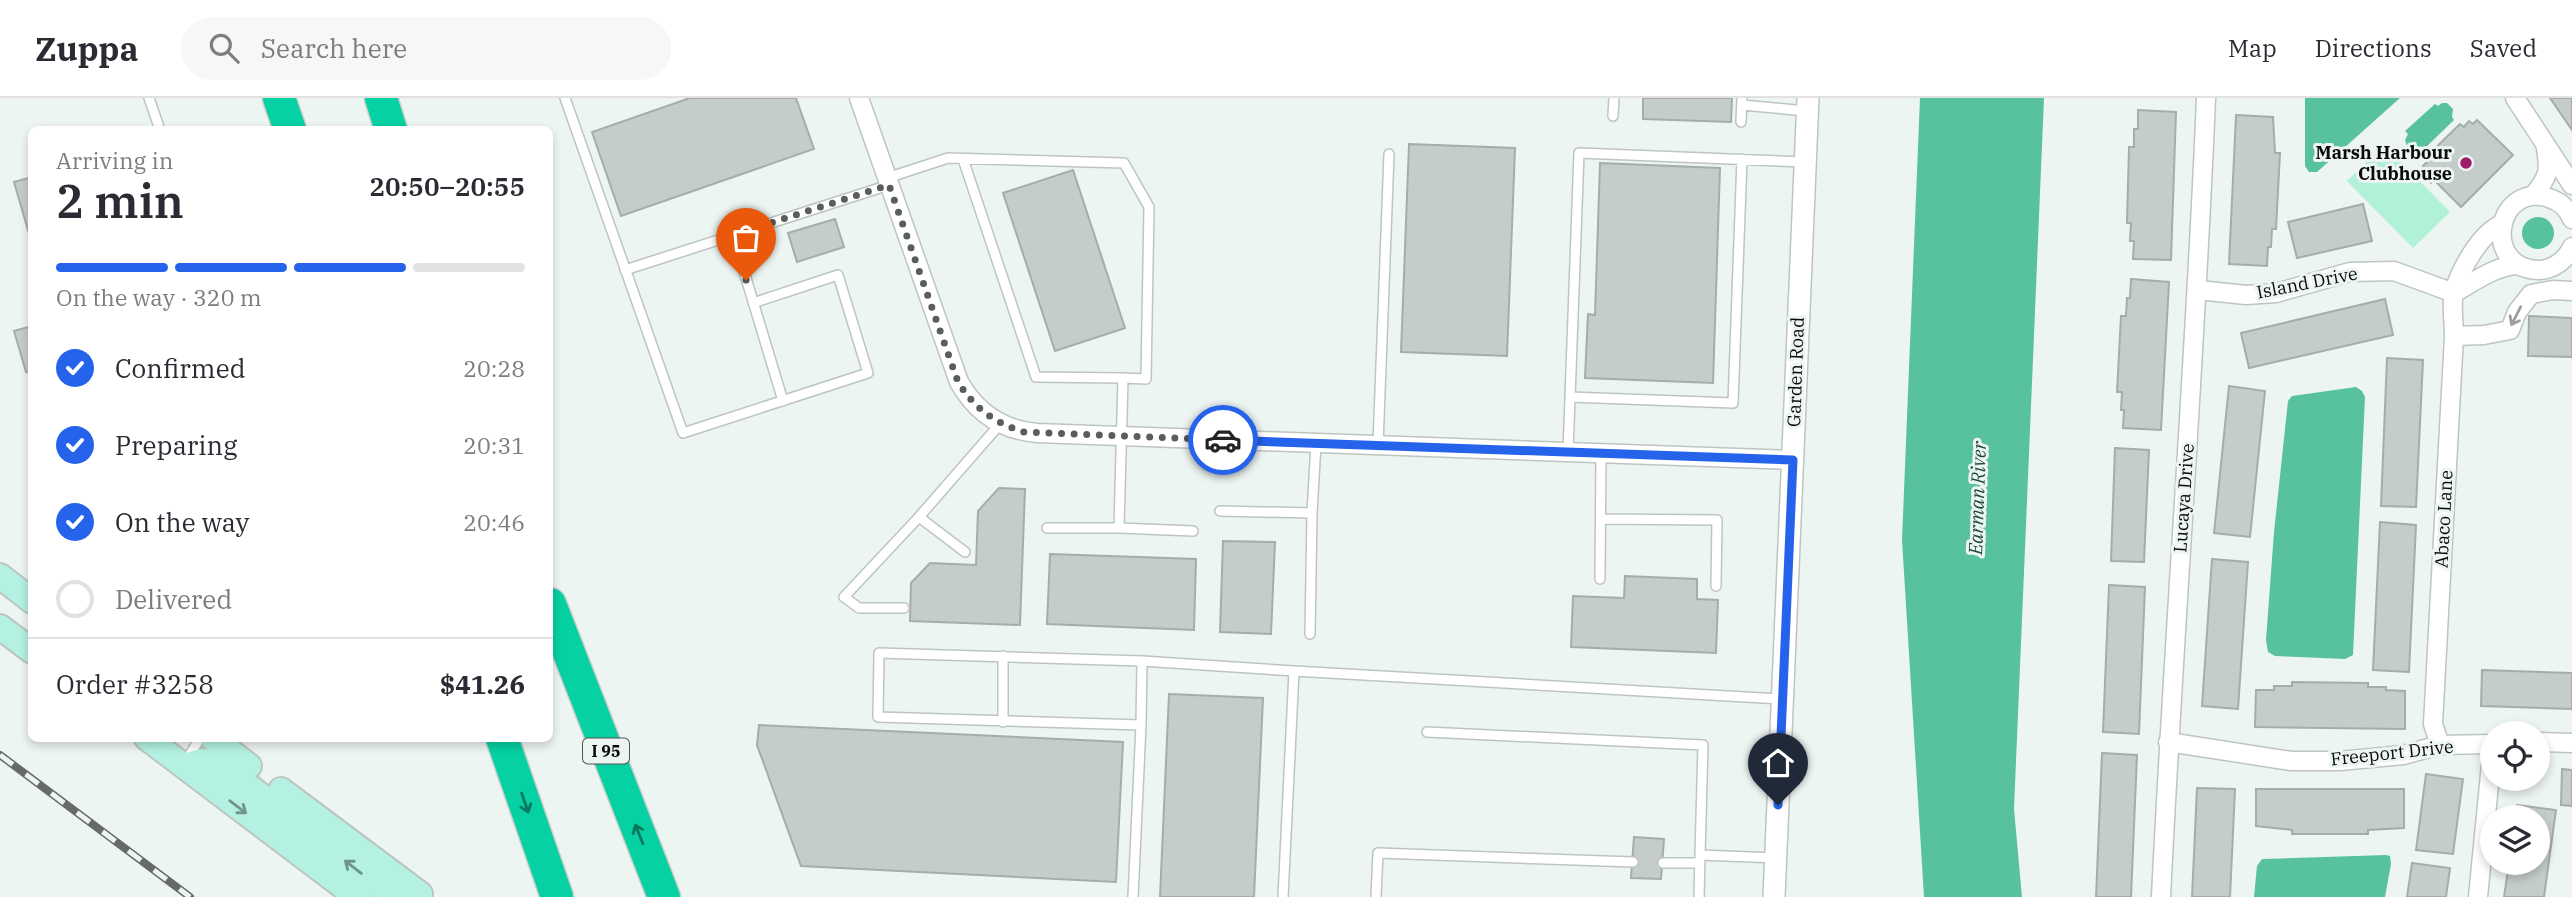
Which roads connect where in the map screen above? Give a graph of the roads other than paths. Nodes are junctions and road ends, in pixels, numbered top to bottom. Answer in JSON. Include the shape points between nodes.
{"nodes":[{"id":1,"x":149,"y":98,"type":"edge"},
{"id":2,"x":279,"y":98,"type":"edge"},
{"id":3,"x":381,"y":98,"type":"edge"},
{"id":4,"x":565,"y":98,"type":"edge"},
{"id":5,"x":859,"y":98,"type":"edge"},
{"id":6,"x":1614,"y":98,"type":"edge"},
{"id":7,"x":2206,"y":98,"type":"edge"},
{"id":8,"x":2515,"y":98,"type":"edge"},
{"id":9,"x":1742,"y":102,"type":"edge"},
{"id":10,"x":1808,"y":105,"type":"edge"},
{"id":11,"x":1613,"y":116,"type":"dead end"},
{"id":12,"x":1741,"y":122,"type":"dead end"},
{"id":13,"x":159,"y":126,"type":"edge"},
{"id":14,"x":288,"y":126,"type":"edge"},
{"id":15,"x":390,"y":126,"type":"edge"},
{"id":16,"x":2544,"y":142,"type":"junction"},
{"id":17,"x":1389,"y":153,"type":"dead end"},
{"id":18,"x":963,"y":159,"type":"junction"},
{"id":19,"x":1742,"y":159,"type":"junction"},
{"id":20,"x":1805,"y":162,"type":"junction"},
{"id":21,"x":2557,"y":162,"type":"junction"},
{"id":22,"x":888,"y":182,"type":"junction"},
{"id":23,"x":2572,"y":185,"type":"edge"},
{"id":24,"x":2533,"y":196,"type":"junction"},
{"id":25,"x":2568,"y":211,"type":"edge"},
{"id":26,"x":2502,"y":224,"type":"junction"},
{"id":27,"x":733,"y":235,"type":"junction"},
{"id":28,"x":2569,"y":255,"type":"edge"},
{"id":29,"x":2519,"y":265,"type":"junction"},
{"id":30,"x":625,"y":270,"type":"junction"},
{"id":31,"x":2198,"y":290,"type":"junction"},
{"id":32,"x":2572,"y":291,"type":"edge"},
{"id":33,"x":2454,"y":292,"type":"junction"},
{"id":34,"x":753,"y":303,"type":"junction"},
{"id":35,"x":2454,"y":336,"type":"junction"},
{"id":36,"x":1123,"y":378,"type":"junction"},
{"id":37,"x":1570,"y":397,"type":"junction"},
{"id":38,"x":783,"y":401,"type":"junction"},
{"id":39,"x":1000,"y":424,"type":"junction"},
{"id":40,"x":1122,"y":436,"type":"junction"},
{"id":41,"x":1316,"y":443,"type":"junction"},
{"id":42,"x":1378,"y":445,"type":"junction"},
{"id":43,"x":1568,"y":452,"type":"junction"},
{"id":44,"x":1601,"y":453,"type":"junction"},
{"id":45,"x":1793,"y":460,"type":"junction"},
{"id":46,"x":1220,"y":510,"type":"dead end"},
{"id":47,"x":1311,"y":513,"type":"junction"},
{"id":48,"x":919,"y":517,"type":"junction"},
{"id":49,"x":1601,"y":519,"type":"junction"},
{"id":50,"x":1047,"y":528,"type":"dead end"},
{"id":51,"x":1119,"y":528,"type":"junction"},
{"id":52,"x":1194,"y":531,"type":"dead end"},
{"id":53,"x":965,"y":552,"type":"dead end"},
{"id":54,"x":0,"y":576,"type":"edge"},
{"id":55,"x":1600,"y":579,"type":"dead end"},
{"id":56,"x":1716,"y":586,"type":"dead end"},
{"id":57,"x":28,"y":598,"type":"edge"},
{"id":58,"x":904,"y":608,"type":"dead end"},
{"id":59,"x":553,"y":612,"type":"edge"},
{"id":60,"x":0,"y":627,"type":"edge"},
{"id":61,"x":1310,"y":634,"type":"dead end"},
{"id":62,"x":28,"y":648,"type":"edge"},
{"id":63,"x":1003,"y":656,"type":"junction"},
{"id":64,"x":1142,"y":661,"type":"junction"},
{"id":65,"x":1294,"y":671,"type":"junction"},
{"id":66,"x":1782,"y":699,"type":"junction"},
{"id":67,"x":1003,"y":722,"type":"junction"},
{"id":68,"x":1141,"y":725,"type":"junction"},
{"id":69,"x":1427,"y":732,"type":"dead end"},
{"id":70,"x":152,"y":742,"type":"edge"},
{"id":71,"x":198,"y":742,"type":"edge"},
{"id":72,"x":218,"y":742,"type":"edge"},
{"id":73,"x":503,"y":742,"type":"edge"},
{"id":74,"x":2168,"y":742,"type":"junction"},
{"id":75,"x":2550,"y":742,"type":"edge"},
{"id":76,"x":2572,"y":743,"type":"edge"},
{"id":77,"x":2480,"y":744,"type":"edge"},
{"id":78,"x":2440,"y":746,"type":"junction"},
{"id":79,"x":184,"y":766,"type":"junction"},
{"id":80,"x":2488,"y":791,"type":"edge"},
{"id":81,"x":1776,"y":858,"type":"junction"},
{"id":82,"x":1700,"y":859,"type":"junction"},
{"id":83,"x":1633,"y":862,"type":"dead end"},
{"id":84,"x":1662,"y":863,"type":"dead end"},
{"id":85,"x":357,"y":897,"type":"edge"},
{"id":86,"x":412,"y":897,"type":"edge"},
{"id":87,"x":423,"y":897,"type":"edge"},
{"id":88,"x":557,"y":897,"type":"edge"},
{"id":89,"x":664,"y":897,"type":"edge"},
{"id":90,"x":1132,"y":897,"type":"edge"},
{"id":91,"x":1283,"y":897,"type":"edge"},
{"id":92,"x":1376,"y":897,"type":"edge"},
{"id":93,"x":1699,"y":897,"type":"edge"},
{"id":94,"x":1774,"y":897,"type":"edge"},
{"id":95,"x":2161,"y":897,"type":"edge"},
{"id":96,"x":2478,"y":897,"type":"edge"}],
"edges":[{"from":1,"to":13,"type":"lane"},
{"from":2,"to":14,"type":"highway"},
{"from":3,"to":15,"type":"highway"},
{"from":4,"to":30,"type":"lane"},
{"from":5,"to":22,"type":"street"},
{"from":6,"to":11,"type":"lane"},
{"from":7,"to":31,"type":"street","name":"Lucaya Drive"},
{"from":8,"to":16,"type":"street"},
{"from":9,"to":10,"type":"lane"},
{"from":9,"to":12,"type":"lane"},
{"from":10,"to":20,"type":"street","name":"Garden Road"},
{"from":16,"to":21,"type":"street"},
{"from":16,"to":24,"type":"street","via":[[2549,167]]},
{"from":17,"to":42,"type":"lane"},
{"from":18,"to":22,"type":"lane","via":[[948,158]]},
{"from":18,"to":36,"type":"lane","via":[[1036,377]]},
{"from":18,"to":36,"type":"lane","via":[[1125,163],[1149,207],[1146,379]]},
{"from":19,"to":20,"type":"lane"},
{"from":19,"to":37,"type":"lane","via":[[1733,403]]},
{"from":19,"to":37,"type":"lane","via":[[1579,153]]},
{"from":20,"to":45,"type":"street","name":"Garden Road"},
{"from":21,"to":23,"type":"street"},
{"from":21,"to":25,"type":"street"},
{"from":22,"to":27,"type":"lane"},
{"from":22,"to":39,"type":"street","via":[[958,382],[976,407]]},
{"from":24,"to":25,"type":"street"},
{"from":24,"to":26,"type":"street","name":"Abaco Lane","via":[[2513,205]]},
{"from":26,"to":29,"type":"street","via":[[2503,247]]},
{"from":26,"to":33,"type":"street","name":"Abaco Lane","via":[[2480,239]]},
{"from":27,"to":30,"type":"lane"},
{"from":27,"to":34,"type":"lane"},
{"from":28,"to":29,"type":"street","via":[[2542,270]]},
{"from":29,"to":33,"type":"street","via":[[2492,272]]},
{"from":30,"to":38,"type":"lane","via":[[683,433]]},
{"from":31,"to":33,"type":"street","name":"Island Drive","via":[[2276,293],[2350,272],[2394,271]]},
{"from":31,"to":74,"type":"street","name":"Lucaya Drive"},
{"from":32,"to":35,"type":"street","one_way":true,"via":[[2531,294],[2510,330]]},
{"from":33,"to":35,"type":"street","name":"Abaco Lane"},
{"from":34,"to":38,"type":"lane"},
{"from":34,"to":38,"type":"lane","via":[[838,275],[868,373]]},
{"from":35,"to":78,"type":"street","name":"Abaco Lane","via":[[2433,724]]},
{"from":36,"to":40,"type":"lane"},
{"from":37,"to":43,"type":"lane"},
{"from":39,"to":40,"type":"street","via":[[1023,432]]},
{"from":39,"to":48,"type":"lane"},
{"from":40,"to":41,"type":"street"},
{"from":40,"to":51,"type":"lane"},
{"from":41,"to":42,"type":"street"},
{"from":41,"to":47,"type":"lane"},
{"from":42,"to":43,"type":"street"},
{"from":43,"to":44,"type":"street"},
{"from":44,"to":45,"type":"street"},
{"from":44,"to":49,"type":"lane"},
{"from":45,"to":66,"type":"street","name":"Garden Road"},
{"from":46,"to":47,"type":"lane"},
{"from":47,"to":61,"type":"lane"},
{"from":48,"to":53,"type":"lane"},
{"from":48,"to":58,"type":"lane","via":[[844,597],[859,608]]},
{"from":49,"to":55,"type":"lane"},
{"from":49,"to":56,"type":"lane","via":[[1717,520]]},
{"from":50,"to":51,"type":"lane"},
{"from":51,"to":52,"type":"lane"},
{"from":54,"to":57,"type":"main road"},
{"from":89,"to":59,"type":"highway","number":"I 95","one_way":true},
{"from":60,"to":62,"type":"main road"},
{"from":63,"to":64,"type":"lane"},
{"from":63,"to":67,"type":"lane"},
{"from":63,"to":67,"type":"lane","via":[[879,653],[878,717]]},
{"from":64,"to":65,"type":"lane"},
{"from":64,"to":68,"type":"lane"},
{"from":65,"to":66,"type":"lane"},
{"from":65,"to":91,"type":"lane"},
{"from":66,"to":81,"type":"street","name":"Garden Road"},
{"from":67,"to":68,"type":"lane"},
{"from":68,"to":90,"type":"lane"},
{"from":69,"to":82,"type":"lane","via":[[1703,746]]},
{"from":70,"to":79,"type":"main road"},
{"from":71,"to":79,"type":"lane"},
{"from":72,"to":87,"type":"main road"},
{"from":73,"to":88,"type":"highway","one_way":true},
{"from":74,"to":78,"type":"street","name":"Freeport Drive","via":[[2291,761],[2403,755]]},
{"from":74,"to":95,"type":"street","name":"Lucaya Drive"},
{"from":75,"to":76,"type":"street"},
{"from":77,"to":78,"type":"street","name":"Freeport Drive"},
{"from":79,"to":85,"type":"main road","one_way":true},
{"from":86,"to":79,"type":"main road","one_way":true,"via":[[380,889],[219,763]]},
{"from":80,"to":96,"type":"street"},
{"from":81,"to":82,"type":"lane"},
{"from":81,"to":94,"type":"street","name":"Garden Road"},
{"from":82,"to":84,"type":"lane"},
{"from":82,"to":93,"type":"lane"},
{"from":83,"to":92,"type":"lane","via":[[1378,853]]}]}
